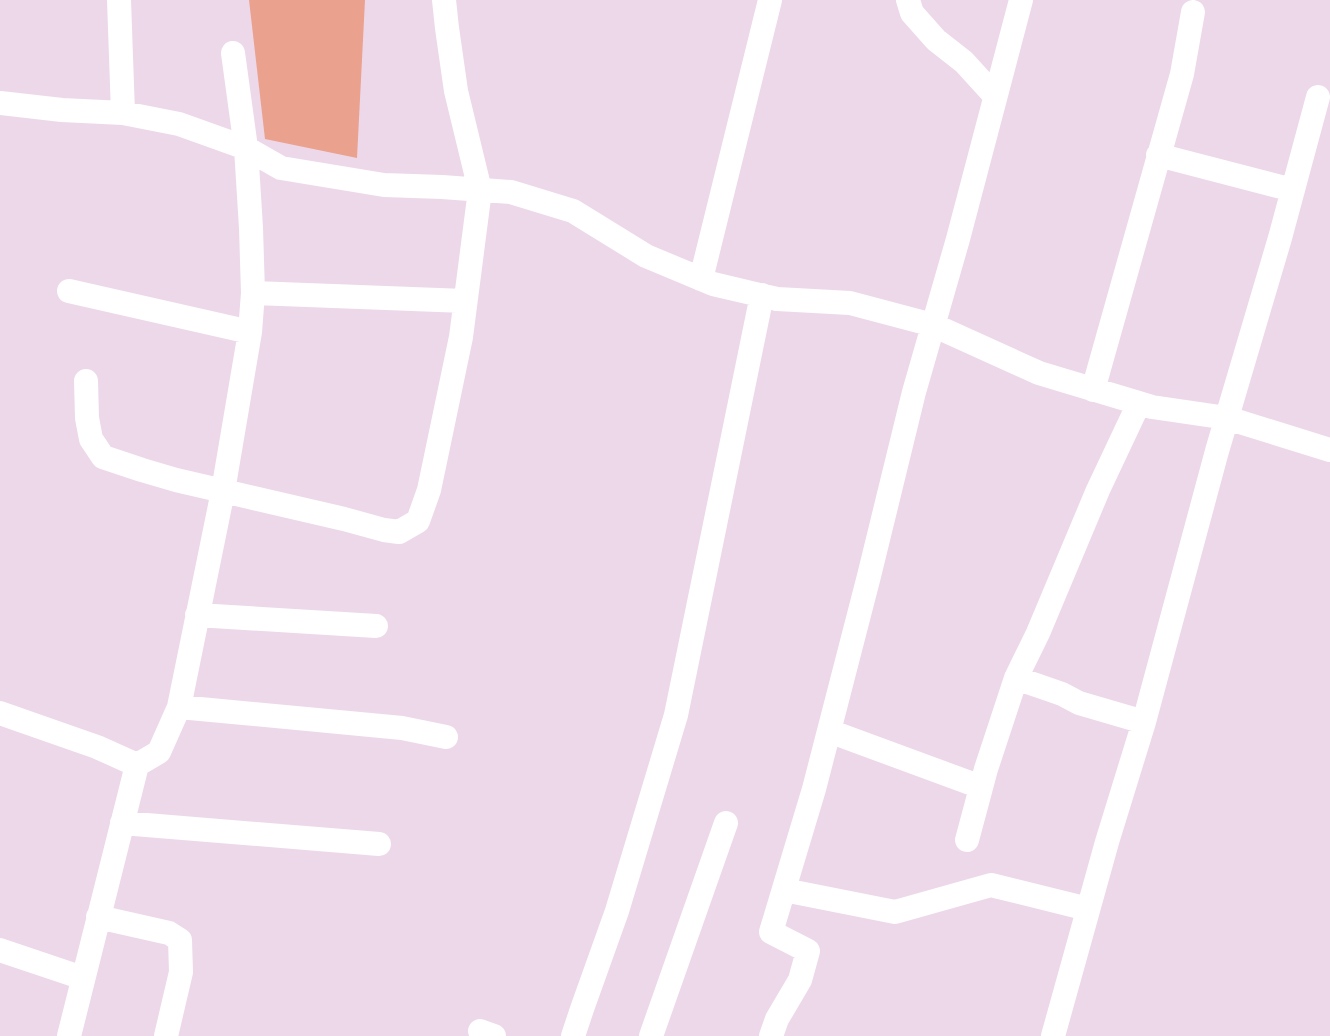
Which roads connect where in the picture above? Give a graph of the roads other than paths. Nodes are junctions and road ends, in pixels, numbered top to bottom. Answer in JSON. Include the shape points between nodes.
{"nodes":[{"id":1,"x":119,"y":0,"type":"edge"},
{"id":2,"x":444,"y":0,"type":"edge"},
{"id":3,"x":770,"y":0,"type":"edge"},
{"id":4,"x":908,"y":0,"type":"edge"},
{"id":5,"x":1021,"y":0,"type":"edge"},
{"id":6,"x":1193,"y":12,"type":"dead end"},
{"id":7,"x":233,"y":53,"type":"dead end"},
{"id":8,"x":995,"y":96,"type":"junction"},
{"id":9,"x":1318,"y":97,"type":"dead end"},
{"id":10,"x":0,"y":103,"type":"edge"},
{"id":11,"x":0,"y":107,"type":"edge"},
{"id":12,"x":123,"y":113,"type":"junction"},
{"id":13,"x":246,"y":148,"type":"junction"},
{"id":14,"x":1158,"y":155,"type":"junction"},
{"id":15,"x":480,"y":190,"type":"junction"},
{"id":16,"x":1293,"y":190,"type":"junction"},
{"id":17,"x":701,"y":279,"type":"junction"},
{"id":18,"x":69,"y":292,"type":"dead end"},
{"id":19,"x":253,"y":292,"type":"junction"},
{"id":20,"x":762,"y":295,"type":"junction"},
{"id":21,"x":465,"y":301,"type":"junction"},
{"id":22,"x":933,"y":325,"type":"junction"},
{"id":23,"x":250,"y":332,"type":"junction"},
{"id":24,"x":86,"y":381,"type":"dead end"},
{"id":25,"x":1093,"y":390,"type":"junction"},
{"id":26,"x":1139,"y":403,"type":"junction"},
{"id":27,"x":1227,"y":418,"type":"junction"},
{"id":28,"x":1330,"y":450,"type":"edge"},
{"id":29,"x":223,"y":491,"type":"junction"},
{"id":30,"x":197,"y":615,"type":"junction"},
{"id":31,"x":376,"y":626,"type":"dead end"},
{"id":32,"x":1016,"y":678,"type":"junction"},
{"id":33,"x":179,"y":707,"type":"junction"},
{"id":34,"x":0,"y":713,"type":"edge"},
{"id":35,"x":1144,"y":722,"type":"junction"},
{"id":36,"x":829,"y":731,"type":"junction"},
{"id":37,"x":446,"y":737,"type":"dead end"},
{"id":38,"x":137,"y":765,"type":"junction"},
{"id":39,"x":981,"y":787,"type":"junction"},
{"id":40,"x":122,"y":823,"type":"junction"},
{"id":41,"x":726,"y":823,"type":"dead end"},
{"id":42,"x":967,"y":840,"type":"dead end"},
{"id":43,"x":378,"y":844,"type":"dead end"},
{"id":44,"x":784,"y":890,"type":"junction"},
{"id":45,"x":1088,"y":909,"type":"junction"},
{"id":46,"x":98,"y":917,"type":"junction"},
{"id":47,"x":0,"y":950,"type":"edge"},
{"id":48,"x":83,"y":978,"type":"junction"},
{"id":49,"x":68,"y":1036,"type":"edge"},
{"id":50,"x":166,"y":1036,"type":"edge"},
{"id":51,"x":573,"y":1036,"type":"edge"},
{"id":52,"x":650,"y":1036,"type":"edge"},
{"id":53,"x":772,"y":1036,"type":"edge"},
{"id":54,"x":1053,"y":1036,"type":"edge"}],
"edges":[{"from":1,"to":12,"type":"street"},
{"from":2,"to":15,"type":"street","via":[[456,91]]},
{"from":3,"to":17,"type":"street"},
{"from":4,"to":8,"type":"street","via":[[912,13],[936,40],[964,62]]},
{"from":5,"to":8,"type":"street"},
{"from":6,"to":14,"type":"street","via":[[1182,74]]},
{"from":7,"to":13,"type":"street"},
{"from":8,"to":22,"type":"street"},
{"from":9,"to":16,"type":"street"},
{"from":10,"to":11,"type":"street"},
{"from":10,"to":12,"type":"street"},
{"from":12,"to":13,"type":"street","via":[[178,124]]},
{"from":13,"to":15,"type":"street","via":[[281,168],[384,185]]},
{"from":13,"to":19,"type":"street"},
{"from":14,"to":16,"type":"street"},
{"from":14,"to":25,"type":"street"},
{"from":15,"to":17,"type":"street","via":[[511,192],[573,211],[646,256]]},
{"from":15,"to":21,"type":"street"},
{"from":16,"to":27,"type":"street"},
{"from":17,"to":20,"type":"street"},
{"from":18,"to":23,"type":"street"},
{"from":19,"to":21,"type":"street"},
{"from":19,"to":23,"type":"street"},
{"from":20,"to":22,"type":"street","via":[[777,299],[850,303]]},
{"from":20,"to":51,"type":"street","via":[[676,715],[617,911]]},
{"from":21,"to":29,"type":"street","via":[[461,337],[429,490],[418,521],[399,532],[384,530]]},
{"from":22,"to":25,"type":"street","via":[[1039,373]]},
{"from":22,"to":36,"type":"street"},
{"from":23,"to":29,"type":"street"},
{"from":24,"to":29,"type":"street","via":[[91,440],[103,456],[142,470]]},
{"from":25,"to":26,"type":"street"},
{"from":26,"to":27,"type":"street"},
{"from":26,"to":32,"type":"street"},
{"from":27,"to":28,"type":"street"},
{"from":27,"to":35,"type":"street"},
{"from":29,"to":30,"type":"street"},
{"from":30,"to":31,"type":"street"},
{"from":30,"to":33,"type":"street"},
{"from":32,"to":35,"type":"street","via":[[1079,703]]},
{"from":32,"to":39,"type":"street"},
{"from":33,"to":37,"type":"street","via":[[402,728]]},
{"from":33,"to":38,"type":"street","via":[[159,752]]},
{"from":34,"to":38,"type":"street","via":[[97,747]]},
{"from":35,"to":45,"type":"street"},
{"from":36,"to":39,"type":"street"},
{"from":36,"to":44,"type":"street"},
{"from":38,"to":40,"type":"street"},
{"from":39,"to":42,"type":"street"},
{"from":40,"to":43,"type":"street"},
{"from":40,"to":46,"type":"street"},
{"from":41,"to":52,"type":"street"},
{"from":44,"to":45,"type":"street","via":[[896,912],[991,885]]},
{"from":44,"to":53,"type":"street","via":[[771,932],[808,951],[800,980],[777,1019]]},
{"from":45,"to":54,"type":"street"},
{"from":46,"to":48,"type":"street"},
{"from":46,"to":50,"type":"street","via":[[169,934],[180,940],[181,972]]},
{"from":47,"to":48,"type":"street"},
{"from":48,"to":49,"type":"street"}]}
